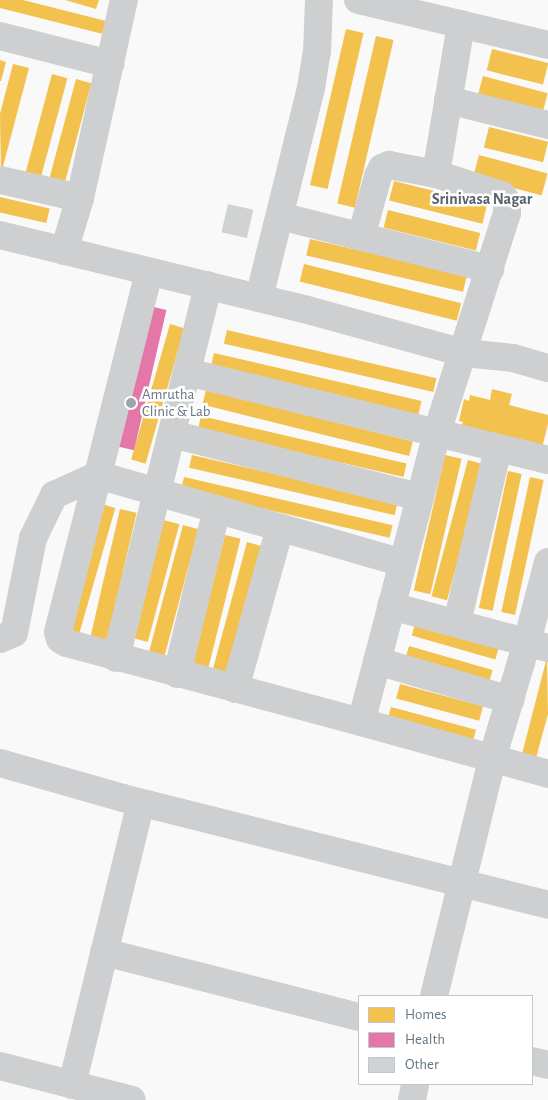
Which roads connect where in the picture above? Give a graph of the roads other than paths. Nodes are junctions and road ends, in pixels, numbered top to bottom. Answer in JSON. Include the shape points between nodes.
{"nodes":[{"id":1,"x":124,"y":0,"type":"edge"},
{"id":2,"x":319,"y":0,"type":"edge"},
{"id":3,"x":358,"y":0,"type":"edge"},
{"id":4,"x":461,"y":24,"type":"junction"},
{"id":5,"x":0,"y":36,"type":"edge"},
{"id":6,"x":548,"y":45,"type":"edge"},
{"id":7,"x":110,"y":64,"type":"junction"},
{"id":8,"x":448,"y":100,"type":"junction"},
{"id":9,"x":548,"y":125,"type":"edge"},
{"id":10,"x":436,"y":174,"type":"junction"},
{"id":11,"x":0,"y":180,"type":"edge"},
{"id":12,"x":80,"y":198,"type":"junction"},
{"id":13,"x":280,"y":216,"type":"junction"},
{"id":14,"x":0,"y":235,"type":"edge"},
{"id":15,"x":361,"y":237,"type":"junction"},
{"id":16,"x":64,"y":251,"type":"junction"},
{"id":17,"x":490,"y":269,"type":"junction"},
{"id":18,"x":149,"y":272,"type":"junction"},
{"id":19,"x":208,"y":286,"type":"junction"},
{"id":20,"x":259,"y":298,"type":"junction"},
{"id":21,"x":464,"y":353,"type":"junction"},
{"id":22,"x":548,"y":368,"type":"edge"},
{"id":23,"x":187,"y":372,"type":"junction"},
{"id":24,"x":437,"y":433,"type":"junction"},
{"id":25,"x":172,"y":434,"type":"junction"},
{"id":26,"x":498,"y":448,"type":"junction"},
{"id":27,"x":548,"y":460,"type":"edge"},
{"id":28,"x":98,"y":475,"type":"junction"},
{"id":29,"x":157,"y":492,"type":"junction"},
{"id":30,"x":420,"y":497,"type":"junction"},
{"id":31,"x":217,"y":510,"type":"junction"},
{"id":32,"x":280,"y":528,"type":"junction"},
{"id":33,"x":548,"y":562,"type":"edge"},
{"id":34,"x":402,"y":563,"type":"junction"},
{"id":35,"x":391,"y":606,"type":"junction"},
{"id":36,"x":457,"y":623,"type":"junction"},
{"id":37,"x":0,"y":639,"type":"edge"},
{"id":38,"x":538,"y":645,"type":"edge"},
{"id":39,"x":116,"y":658,"type":"junction"},
{"id":40,"x":377,"y":660,"type":"junction"},
{"id":41,"x":177,"y":674,"type":"junction"},
{"id":42,"x":235,"y":689,"type":"junction"},
{"id":43,"x":510,"y":700,"type":"junction"},
{"id":44,"x":361,"y":722,"type":"junction"},
{"id":45,"x":492,"y":759,"type":"junction"},
{"id":46,"x":4,"y":768,"type":"edge"},
{"id":47,"x":548,"y":774,"type":"edge"},
{"id":48,"x":141,"y":803,"type":"junction"},
{"id":49,"x":460,"y":883,"type":"junction"},
{"id":50,"x":547,"y":899,"type":"edge"},
{"id":51,"x":104,"y":952,"type":"junction"},
{"id":52,"x":434,"y":995,"type":"edge"},
{"id":53,"x":358,"y":1017,"type":"edge"},
{"id":54,"x":533,"y":1061,"type":"edge"},
{"id":55,"x":548,"y":1065,"type":"edge"},
{"id":56,"x":0,"y":1066,"type":"edge"},
{"id":57,"x":72,"y":1085,"type":"junction"},
{"id":58,"x":415,"y":1085,"type":"edge"},
{"id":59,"x":128,"y":1100,"type":"edge"},
{"id":60,"x":412,"y":1100,"type":"edge"}],
"edges":[{"from":1,"to":7,"type":"street"},
{"from":2,"to":13,"type":"street","via":[[317,52],[311,88]]},
{"from":3,"to":4,"type":"street"},
{"from":4,"to":6,"type":"street"},
{"from":4,"to":8,"type":"street"},
{"from":5,"to":7,"type":"street"},
{"from":7,"to":12,"type":"street"},
{"from":8,"to":9,"type":"street"},
{"from":8,"to":10,"type":"street"},
{"from":10,"to":15,"type":"street","via":[[396,165],[382,168]]},
{"from":10,"to":17,"type":"street","via":[[502,195],[507,202]]},
{"from":11,"to":12,"type":"street"},
{"from":12,"to":16,"type":"street"},
{"from":13,"to":15,"type":"street"},
{"from":13,"to":20,"type":"street"},
{"from":14,"to":16,"type":"street"},
{"from":15,"to":17,"type":"street"},
{"from":16,"to":18,"type":"street"},
{"from":17,"to":21,"type":"street"},
{"from":18,"to":19,"type":"street"},
{"from":18,"to":28,"type":"street"},
{"from":19,"to":20,"type":"street"},
{"from":19,"to":23,"type":"street"},
{"from":20,"to":21,"type":"street"},
{"from":21,"to":22,"type":"street","via":[[513,358]]},
{"from":21,"to":24,"type":"street"},
{"from":23,"to":24,"type":"street"},
{"from":23,"to":25,"type":"street"},
{"from":24,"to":26,"type":"street"},
{"from":24,"to":30,"type":"street"},
{"from":25,"to":29,"type":"street"},
{"from":25,"to":30,"type":"street"},
{"from":26,"to":27,"type":"street"},
{"from":26,"to":36,"type":"street"},
{"from":28,"to":29,"type":"street"},
{"from":28,"to":37,"type":"street","via":[[54,495],[33,538],[14,633]]},
{"from":28,"to":39,"type":"street","via":[[58,632],[66,643]]},
{"from":29,"to":31,"type":"street"},
{"from":29,"to":39,"type":"street"},
{"from":30,"to":34,"type":"street"},
{"from":31,"to":32,"type":"street"},
{"from":31,"to":41,"type":"street"},
{"from":32,"to":34,"type":"street"},
{"from":32,"to":42,"type":"street"},
{"from":33,"to":38,"type":"street"},
{"from":34,"to":35,"type":"street"},
{"from":35,"to":36,"type":"street"},
{"from":35,"to":40,"type":"street"},
{"from":36,"to":38,"type":"street"},
{"from":38,"to":43,"type":"street"},
{"from":39,"to":41,"type":"street"},
{"from":40,"to":43,"type":"street"},
{"from":40,"to":44,"type":"street"},
{"from":41,"to":42,"type":"street"},
{"from":42,"to":44,"type":"street"},
{"from":43,"to":45,"type":"street"},
{"from":44,"to":45,"type":"street"},
{"from":45,"to":47,"type":"street"},
{"from":45,"to":49,"type":"street"},
{"from":46,"to":48,"type":"street"},
{"from":48,"to":49,"type":"street"},
{"from":48,"to":51,"type":"street"},
{"from":49,"to":50,"type":"street"},
{"from":49,"to":52,"type":"street"},
{"from":51,"to":53,"type":"street"},
{"from":51,"to":57,"type":"street"},
{"from":54,"to":55,"type":"street"},
{"from":56,"to":57,"type":"street"},
{"from":57,"to":59,"type":"street"},
{"from":58,"to":60,"type":"street"}]}
